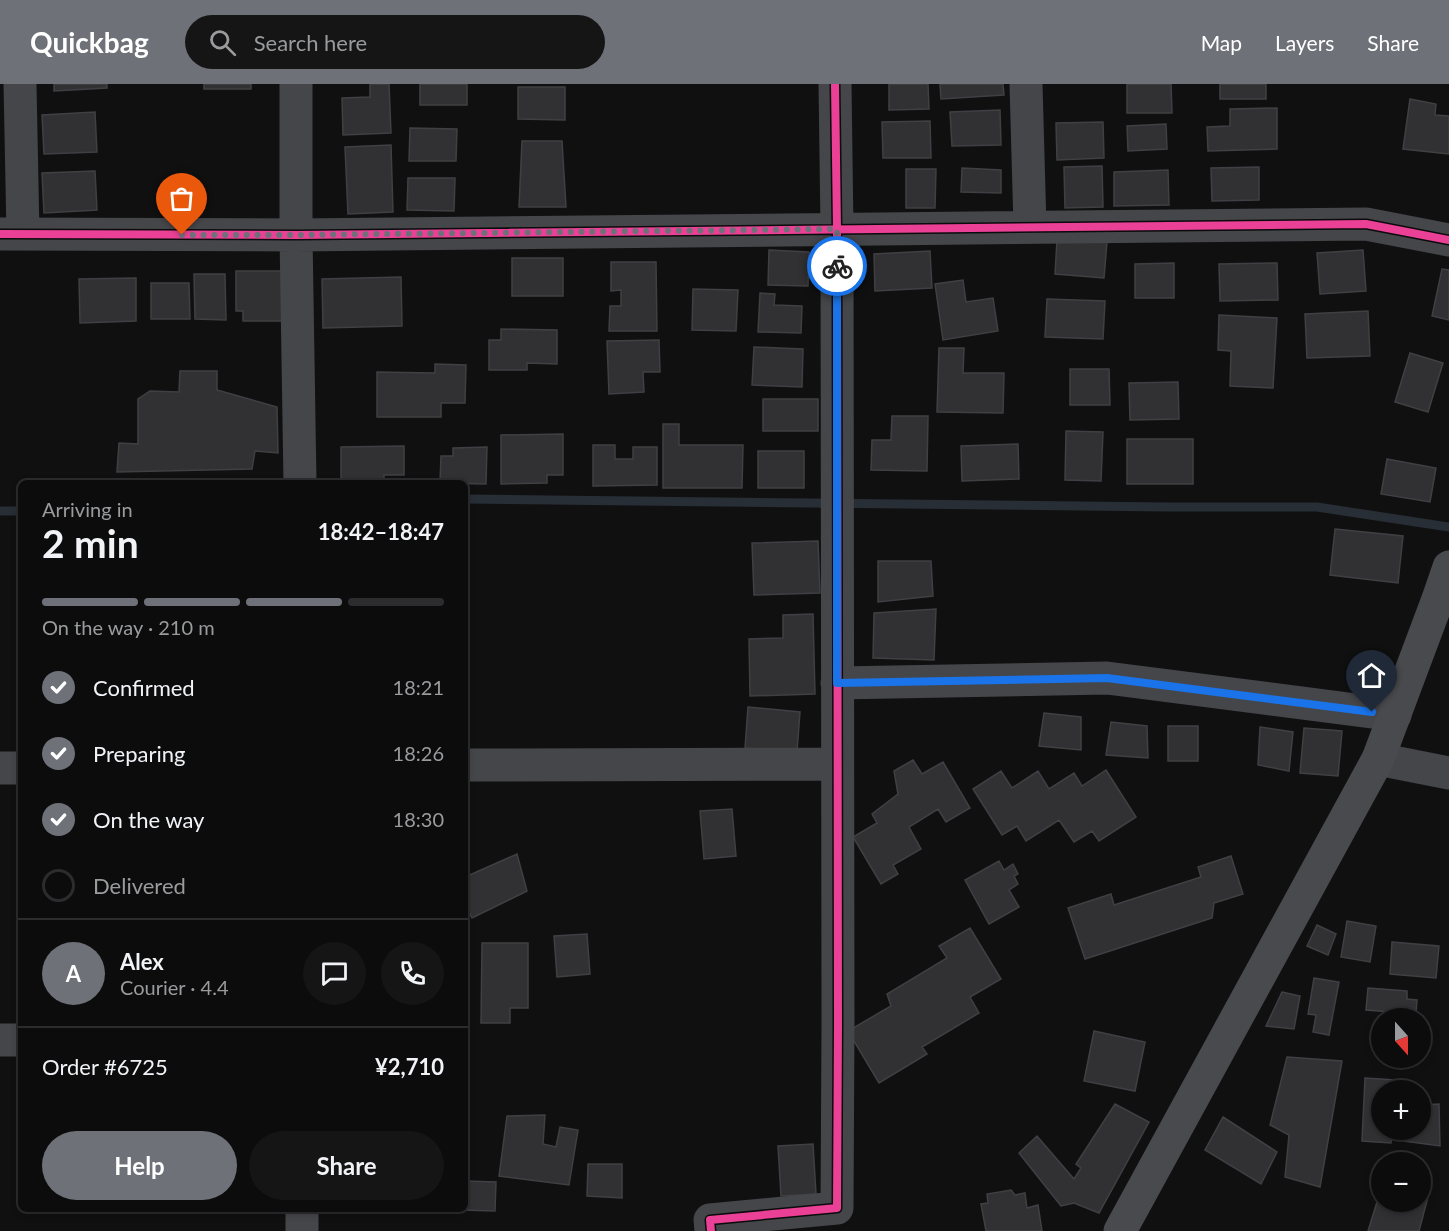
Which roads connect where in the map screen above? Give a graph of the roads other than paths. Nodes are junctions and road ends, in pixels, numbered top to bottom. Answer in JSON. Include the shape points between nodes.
{"nodes":[{"id":1,"x":20,"y":84,"type":"edge"},
{"id":2,"x":296,"y":84,"type":"edge"},
{"id":3,"x":835,"y":84,"type":"edge"},
{"id":4,"x":1026,"y":84,"type":"edge"},
{"id":5,"x":1030,"y":227,"type":"junction"},
{"id":6,"x":837,"y":229,"type":"junction"},
{"id":7,"x":11,"y":234,"type":"edge"},
{"id":8,"x":296,"y":235,"type":"junction"},
{"id":9,"x":1449,"y":240,"type":"edge"},
{"id":10,"x":300,"y":480,"type":"edge"},
{"id":11,"x":1449,"y":567,"type":"edge"},
{"id":12,"x":837,"y":683,"type":"junction"},
{"id":13,"x":1395,"y":715,"type":"junction"},
{"id":14,"x":1378,"y":759,"type":"junction"},
{"id":15,"x":837,"y":764,"type":"junction"},
{"id":16,"x":468,"y":765,"type":"edge"},
{"id":17,"x":0,"y":768,"type":"edge"},
{"id":18,"x":18,"y":768,"type":"edge"},
{"id":19,"x":1449,"y":773,"type":"edge"},
{"id":20,"x":0,"y":1040,"type":"edge"},
{"id":21,"x":18,"y":1040,"type":"edge"},
{"id":22,"x":302,"y":1212,"type":"edge"},
{"id":23,"x":302,"y":1231,"type":"edge"},
{"id":24,"x":711,"y":1231,"type":"edge"},
{"id":25,"x":1120,"y":1231,"type":"edge"}],
"edges":[{"from":1,"to":7,"type":"street"},
{"from":2,"to":8,"type":"street"},
{"from":3,"to":6,"type":"street"},
{"from":4,"to":5,"type":"street"},
{"from":5,"to":6,"type":"street"},
{"from":5,"to":9,"type":"street","via":[[1366,224]]},
{"from":6,"to":8,"type":"street"},
{"from":6,"to":12,"type":"street"},
{"from":7,"to":8,"type":"street"},
{"from":8,"to":10,"type":"street"},
{"from":11,"to":13,"type":"street"},
{"from":12,"to":13,"type":"street","via":[[1107,678]]},
{"from":12,"to":15,"type":"street"},
{"from":13,"to":14,"type":"street"},
{"from":14,"to":19,"type":"street"},
{"from":14,"to":25,"type":"street"},
{"from":15,"to":16,"type":"street"},
{"from":15,"to":24,"type":"street","via":[[837,1208],[710,1220]]},
{"from":17,"to":18,"type":"street"},
{"from":20,"to":21,"type":"street"},
{"from":22,"to":23,"type":"street"}]}
